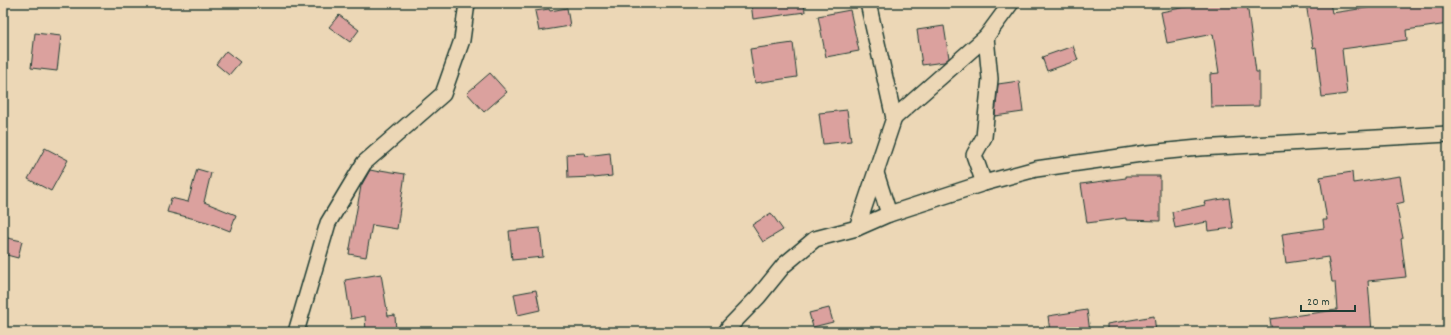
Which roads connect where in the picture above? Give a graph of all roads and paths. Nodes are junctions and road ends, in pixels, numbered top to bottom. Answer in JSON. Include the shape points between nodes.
{"nodes":[{"id":1,"x":467,"y":3,"type":"edge"},
{"id":2,"x":868,"y":3,"type":"edge"},
{"id":3,"x":1011,"y":3,"type":"edge"},
{"id":4,"x":986,"y":37,"type":"junction"},
{"id":5,"x":894,"y":118,"type":"junction"},
{"id":6,"x":1448,"y":134,"type":"edge"},
{"id":7,"x":876,"y":173,"type":"junction"},
{"id":8,"x":984,"y":183,"type":"junction"},
{"id":9,"x":889,"y":214,"type":"junction"},
{"id":10,"x":857,"y":228,"type":"junction"},
{"id":11,"x":296,"y":332,"type":"edge"},
{"id":12,"x":726,"y":332,"type":"edge"}],
"edges":[{"from":1,"to":11,"type":"street","via":[[462,40],[443,94],[364,163],[328,223]]},
{"from":2,"to":5,"type":"street"},
{"from":3,"to":4,"type":"street"},
{"from":4,"to":5,"type":"street"},
{"from":4,"to":8,"type":"street","via":[[990,79],[984,137],[974,155]]},
{"from":5,"to":7,"type":"street"},
{"from":6,"to":8,"type":"street","via":[[1148,153],[1036,169]]},
{"from":7,"to":9,"type":"street"},
{"from":7,"to":10,"type":"street"},
{"from":8,"to":9,"type":"street"},
{"from":9,"to":10,"type":"street"},
{"from":10,"to":12,"type":"street","via":[[815,239],[784,265]]}]}
